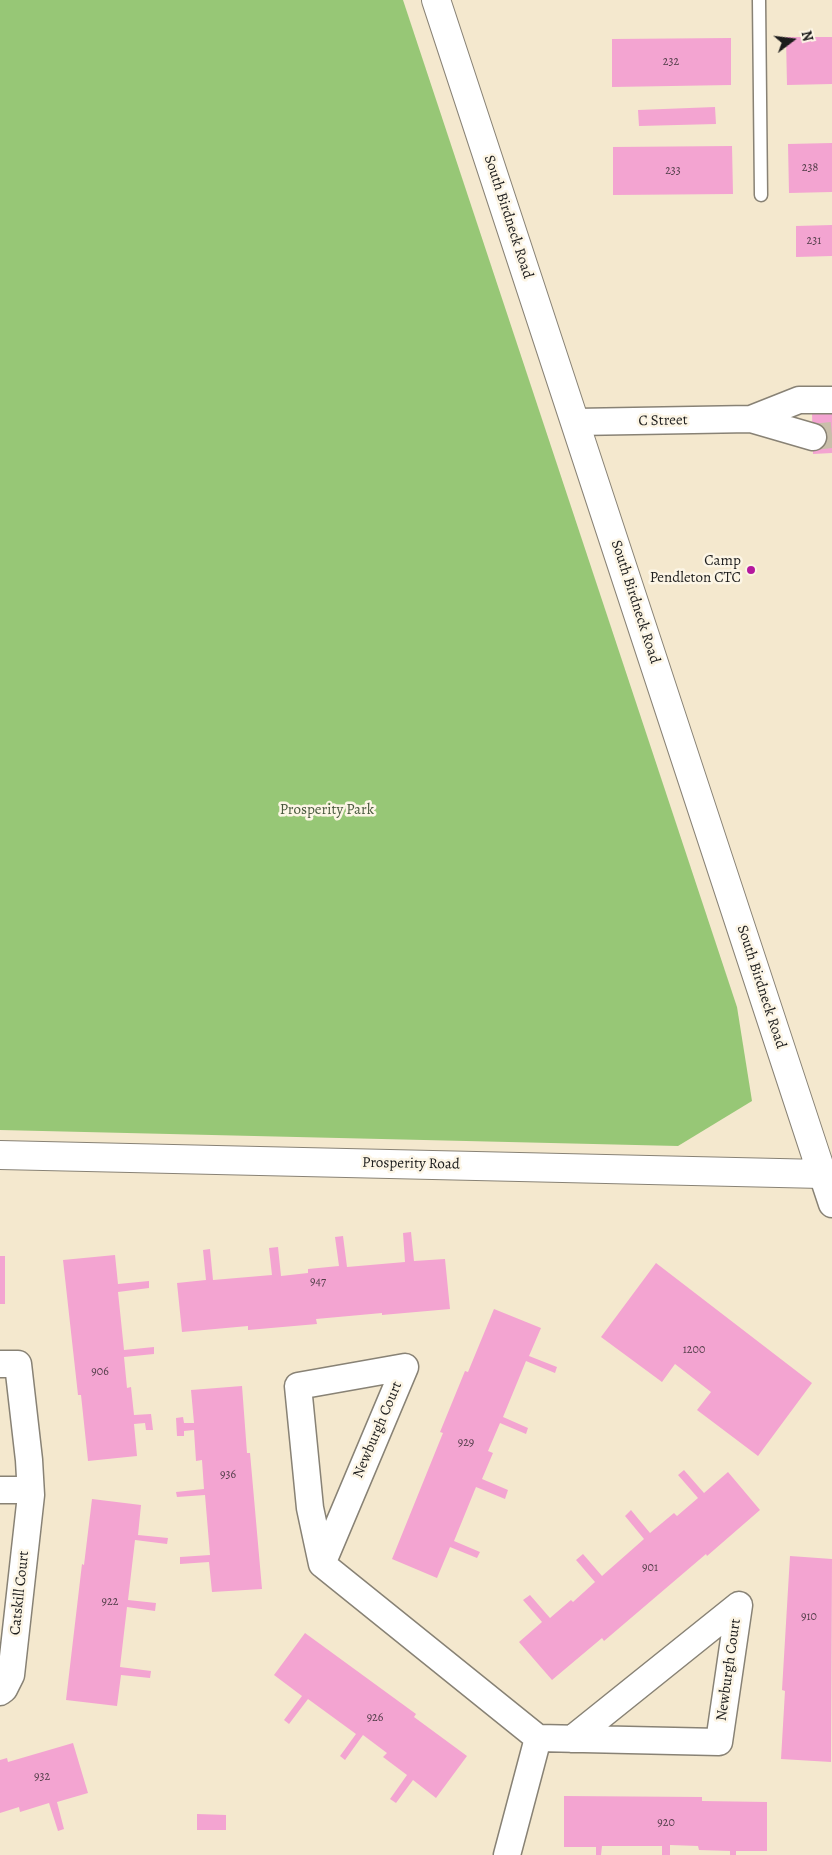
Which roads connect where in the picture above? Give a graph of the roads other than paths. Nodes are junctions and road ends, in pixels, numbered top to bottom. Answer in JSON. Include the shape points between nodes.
{"nodes":[{"id":1,"x":436,"y":0,"type":"edge"},
{"id":2,"x":759,"y":0,"type":"edge"},
{"id":3,"x":761,"y":194,"type":"dead end"},
{"id":4,"x":832,"y":400,"type":"edge"},
{"id":5,"x":751,"y":419,"type":"junction"},
{"id":6,"x":576,"y":422,"type":"junction"},
{"id":7,"x":813,"y":437,"type":"tunnel mouth"},
{"id":8,"x":0,"y":1155,"type":"edge"},
{"id":9,"x":822,"y":1174,"type":"junction"},
{"id":10,"x":832,"y":1204,"type":"edge"},
{"id":11,"x":0,"y":1364,"type":"edge"},
{"id":12,"x":0,"y":1490,"type":"edge"},
{"id":13,"x":30,"y":1490,"type":"junction"},
{"id":14,"x":322,"y":1564,"type":"junction"},
{"id":15,"x":0,"y":1692,"type":"edge"},
{"id":16,"x":538,"y":1738,"type":"junction"},
{"id":17,"x":572,"y":1738,"type":"junction"},
{"id":18,"x":508,"y":1855,"type":"edge"}],
"edges":[{"from":1,"to":6,"type":"street","name":"South Birdneck Road"},
{"from":2,"to":3,"type":"lane"},
{"from":4,"to":5,"type":"street","name":"C Street","via":[[799,400]]},
{"from":5,"to":6,"type":"street","name":"C Street"},
{"from":5,"to":7,"type":"street","name":"C Street"},
{"from":6,"to":9,"type":"street","name":"South Birdneck Road"},
{"from":8,"to":9,"type":"street","name":"Prosperity Road"},
{"from":9,"to":10,"type":"street","name":"South Birdneck Road"},
{"from":11,"to":13,"type":"street","name":"Catskill Court","via":[[18,1364]]},
{"from":12,"to":13,"type":"street"},
{"from":13,"to":15,"type":"street","name":"Catskill Court","via":[[11,1675]]},
{"from":14,"to":14,"type":"street","name":"Newburgh Court","via":[[371,1447],[405,1367],[298,1386],[310,1508]]},
{"from":14,"to":16,"type":"street"},
{"from":16,"to":17,"type":"street","name":"Newburgh Court"},
{"from":16,"to":18,"type":"street"},
{"from":17,"to":17,"type":"street","name":"Newburgh Court","via":[[624,1697],[739,1604],[719,1742]]}]}
